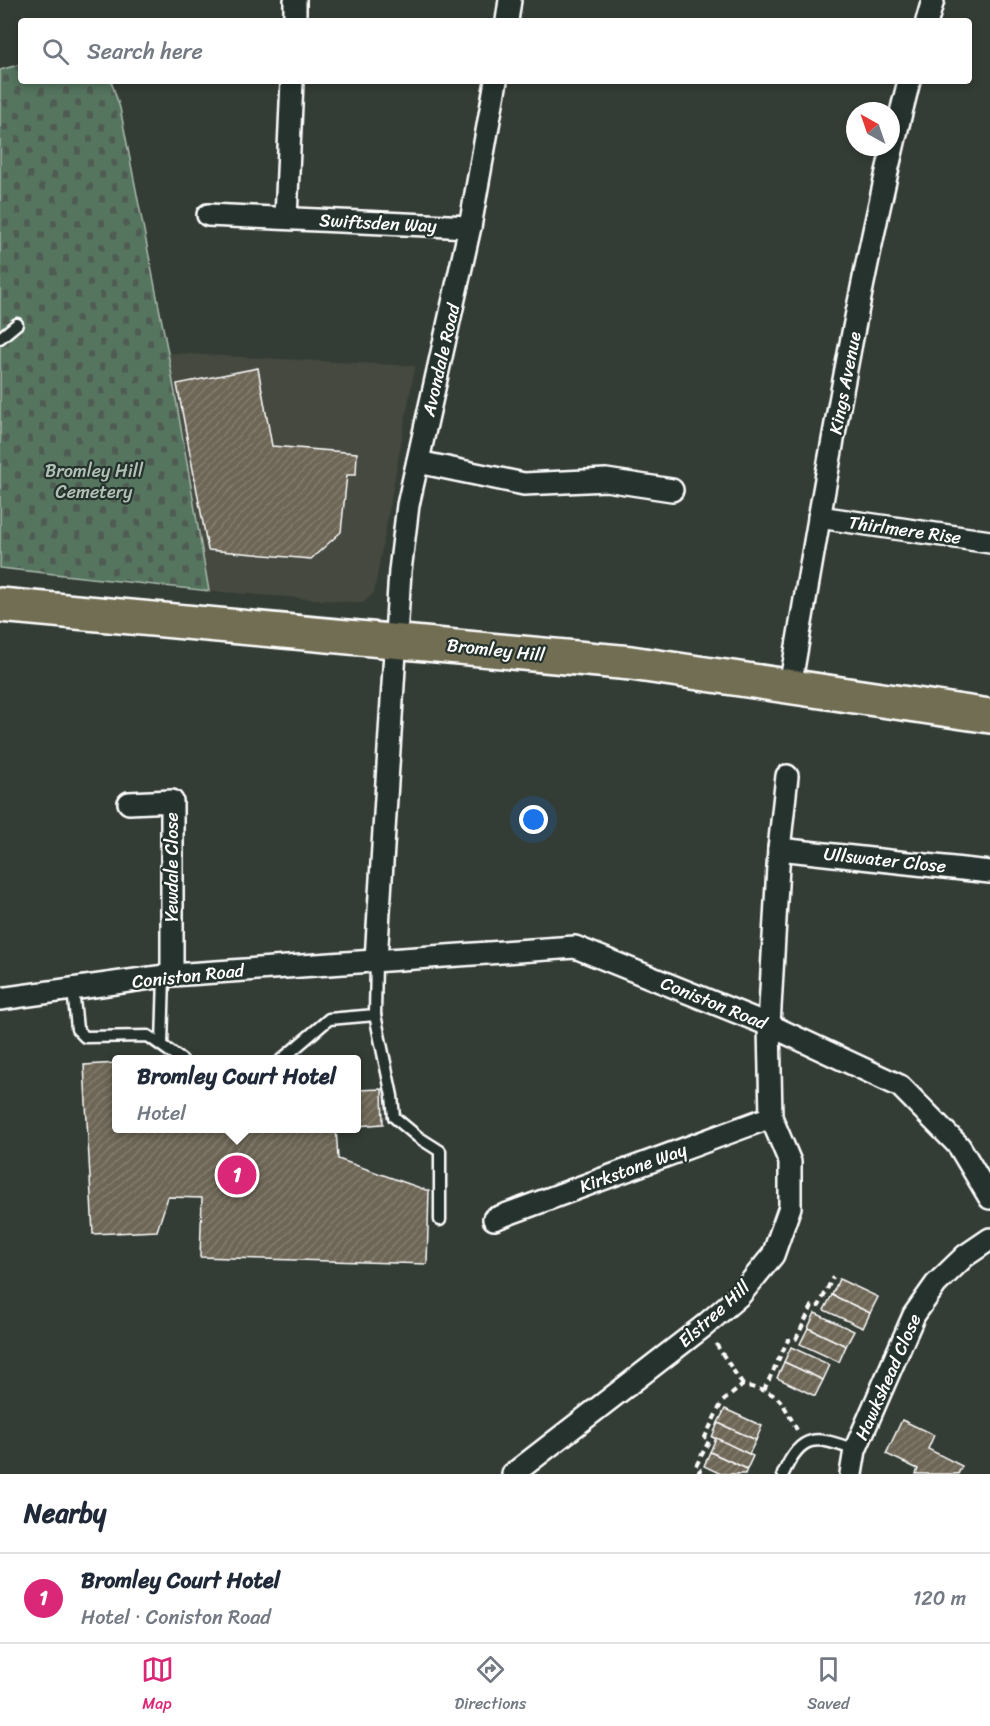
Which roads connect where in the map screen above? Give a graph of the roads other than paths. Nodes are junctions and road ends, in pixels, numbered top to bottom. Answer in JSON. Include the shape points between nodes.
{"nodes":[{"id":1,"x":295,"y":0,"type":"edge"},
{"id":2,"x":510,"y":0,"type":"edge"},
{"id":3,"x":933,"y":0,"type":"edge"},
{"id":4,"x":295,"y":18,"type":"edge"},
{"id":5,"x":507,"y":18,"type":"edge"},
{"id":6,"x":928,"y":18,"type":"edge"},
{"id":7,"x":292,"y":84,"type":"edge"},
{"id":8,"x":495,"y":84,"type":"edge"},
{"id":9,"x":908,"y":84,"type":"edge"},
{"id":10,"x":208,"y":215,"type":"dead end"},
{"id":11,"x":286,"y":218,"type":"junction"},
{"id":12,"x":470,"y":227,"type":"junction"},
{"id":13,"x":18,"y":324,"type":"dead end"},
{"id":14,"x":0,"y":338,"type":"edge"},
{"id":15,"x":418,"y":462,"type":"junction"},
{"id":16,"x":672,"y":490,"type":"dead end"},
{"id":17,"x":819,"y":517,"type":"junction"},
{"id":18,"x":990,"y":542,"type":"edge"},
{"id":19,"x":0,"y":605,"type":"edge"},
{"id":20,"x":396,"y":640,"type":"junction"},
{"id":21,"x":790,"y":687,"type":"junction"},
{"id":22,"x":990,"y":716,"type":"edge"},
{"id":23,"x":787,"y":776,"type":"dead end"},
{"id":24,"x":129,"y":803,"type":"dead end"},
{"id":25,"x":779,"y":849,"type":"junction"},
{"id":26,"x":990,"y":872,"type":"edge"},
{"id":27,"x":376,"y":960,"type":"junction"},
{"id":28,"x":168,"y":976,"type":"junction"},
{"id":29,"x":73,"y":989,"type":"junction"},
{"id":30,"x":0,"y":999,"type":"edge"},
{"id":31,"x":375,"y":1015,"type":"junction"},
{"id":32,"x":770,"y":1025,"type":"junction"},
{"id":33,"x":162,"y":1045,"type":"junction"},
{"id":34,"x":176,"y":1055,"type":"edge"},
{"id":35,"x":285,"y":1055,"type":"edge"},
{"id":36,"x":771,"y":1117,"type":"junction"},
{"id":37,"x":990,"y":1198,"type":"edge"},
{"id":38,"x":494,"y":1219,"type":"dead end"},
{"id":39,"x":440,"y":1220,"type":"dead end"},
{"id":40,"x":990,"y":1239,"type":"edge"},
{"id":41,"x":855,"y":1450,"type":"junction"},
{"id":42,"x":517,"y":1472,"type":"edge"},
{"id":43,"x":783,"y":1474,"type":"edge"},
{"id":44,"x":851,"y":1474,"type":"edge"}],
"edges":[{"from":1,"to":4,"type":"street"},
{"from":2,"to":5,"type":"street"},
{"from":3,"to":6,"type":"street"},
{"from":7,"to":11,"type":"street"},
{"from":8,"to":12,"type":"street","name":"Avondale Road"},
{"from":9,"to":17,"type":"street","name":"Kings Avenue","via":[[883,183]]},
{"from":10,"to":11,"type":"street","name":"Swiftsden Way"},
{"from":11,"to":12,"type":"street","name":"Swiftsden Way"},
{"from":12,"to":15,"type":"street","name":"Avondale Road"},
{"from":13,"to":14,"type":"lane"},
{"from":15,"to":16,"type":"street","via":[[524,484],[606,480]]},
{"from":15,"to":20,"type":"street","name":"Avondale Road","via":[[408,504]]},
{"from":17,"to":18,"type":"street","name":"Thirlmere Rise"},
{"from":17,"to":21,"type":"street","name":"Kings Avenue"},
{"from":19,"to":20,"type":"main road","name":"Bromley Hill"},
{"from":20,"to":21,"type":"main road","name":"Bromley Hill","via":[[631,663]]},
{"from":20,"to":27,"type":"street"},
{"from":21,"to":22,"type":"main road","name":"Bromley Hill"},
{"from":23,"to":25,"type":"street"},
{"from":24,"to":28,"type":"street","name":"Yewdale Close","via":[[172,801]]},
{"from":25,"to":26,"type":"street","name":"Ullswater Close"},
{"from":25,"to":32,"type":"street"},
{"from":27,"to":28,"type":"street","name":"Coniston Road"},
{"from":27,"to":31,"type":"lane"},
{"from":27,"to":32,"type":"street","name":"Coniston Road","via":[[575,947]]},
{"from":28,"to":29,"type":"street","name":"Coniston Road"},
{"from":28,"to":33,"type":"lane"},
{"from":29,"to":30,"type":"street","name":"Coniston Road"},
{"from":29,"to":33,"type":"lane","via":[[77,1029],[85,1037],[148,1036]]},
{"from":31,"to":35,"type":"lane","via":[[329,1019]]},
{"from":31,"to":39,"type":"lane","via":[[394,1117],[440,1151]]},
{"from":32,"to":36,"type":"street","name":"Elstree Hill"},
{"from":32,"to":37,"type":"street","name":"Coniston Road","via":[[900,1086],[959,1146]]},
{"from":33,"to":34,"type":"lane"},
{"from":36,"to":38,"type":"street","name":"Kirkstone Way"},
{"from":36,"to":42,"type":"street","name":"Elstree Hill","via":[[790,1162],[790,1207],[773,1255],[741,1295]]},
{"from":40,"to":41,"type":"street","name":"Hawkshead Close","via":[[936,1284],[914,1315]]},
{"from":41,"to":43,"type":"lane","via":[[827,1440],[804,1443],[791,1456]]},
{"from":41,"to":44,"type":"street","name":"Hawkshead Close"}]}
